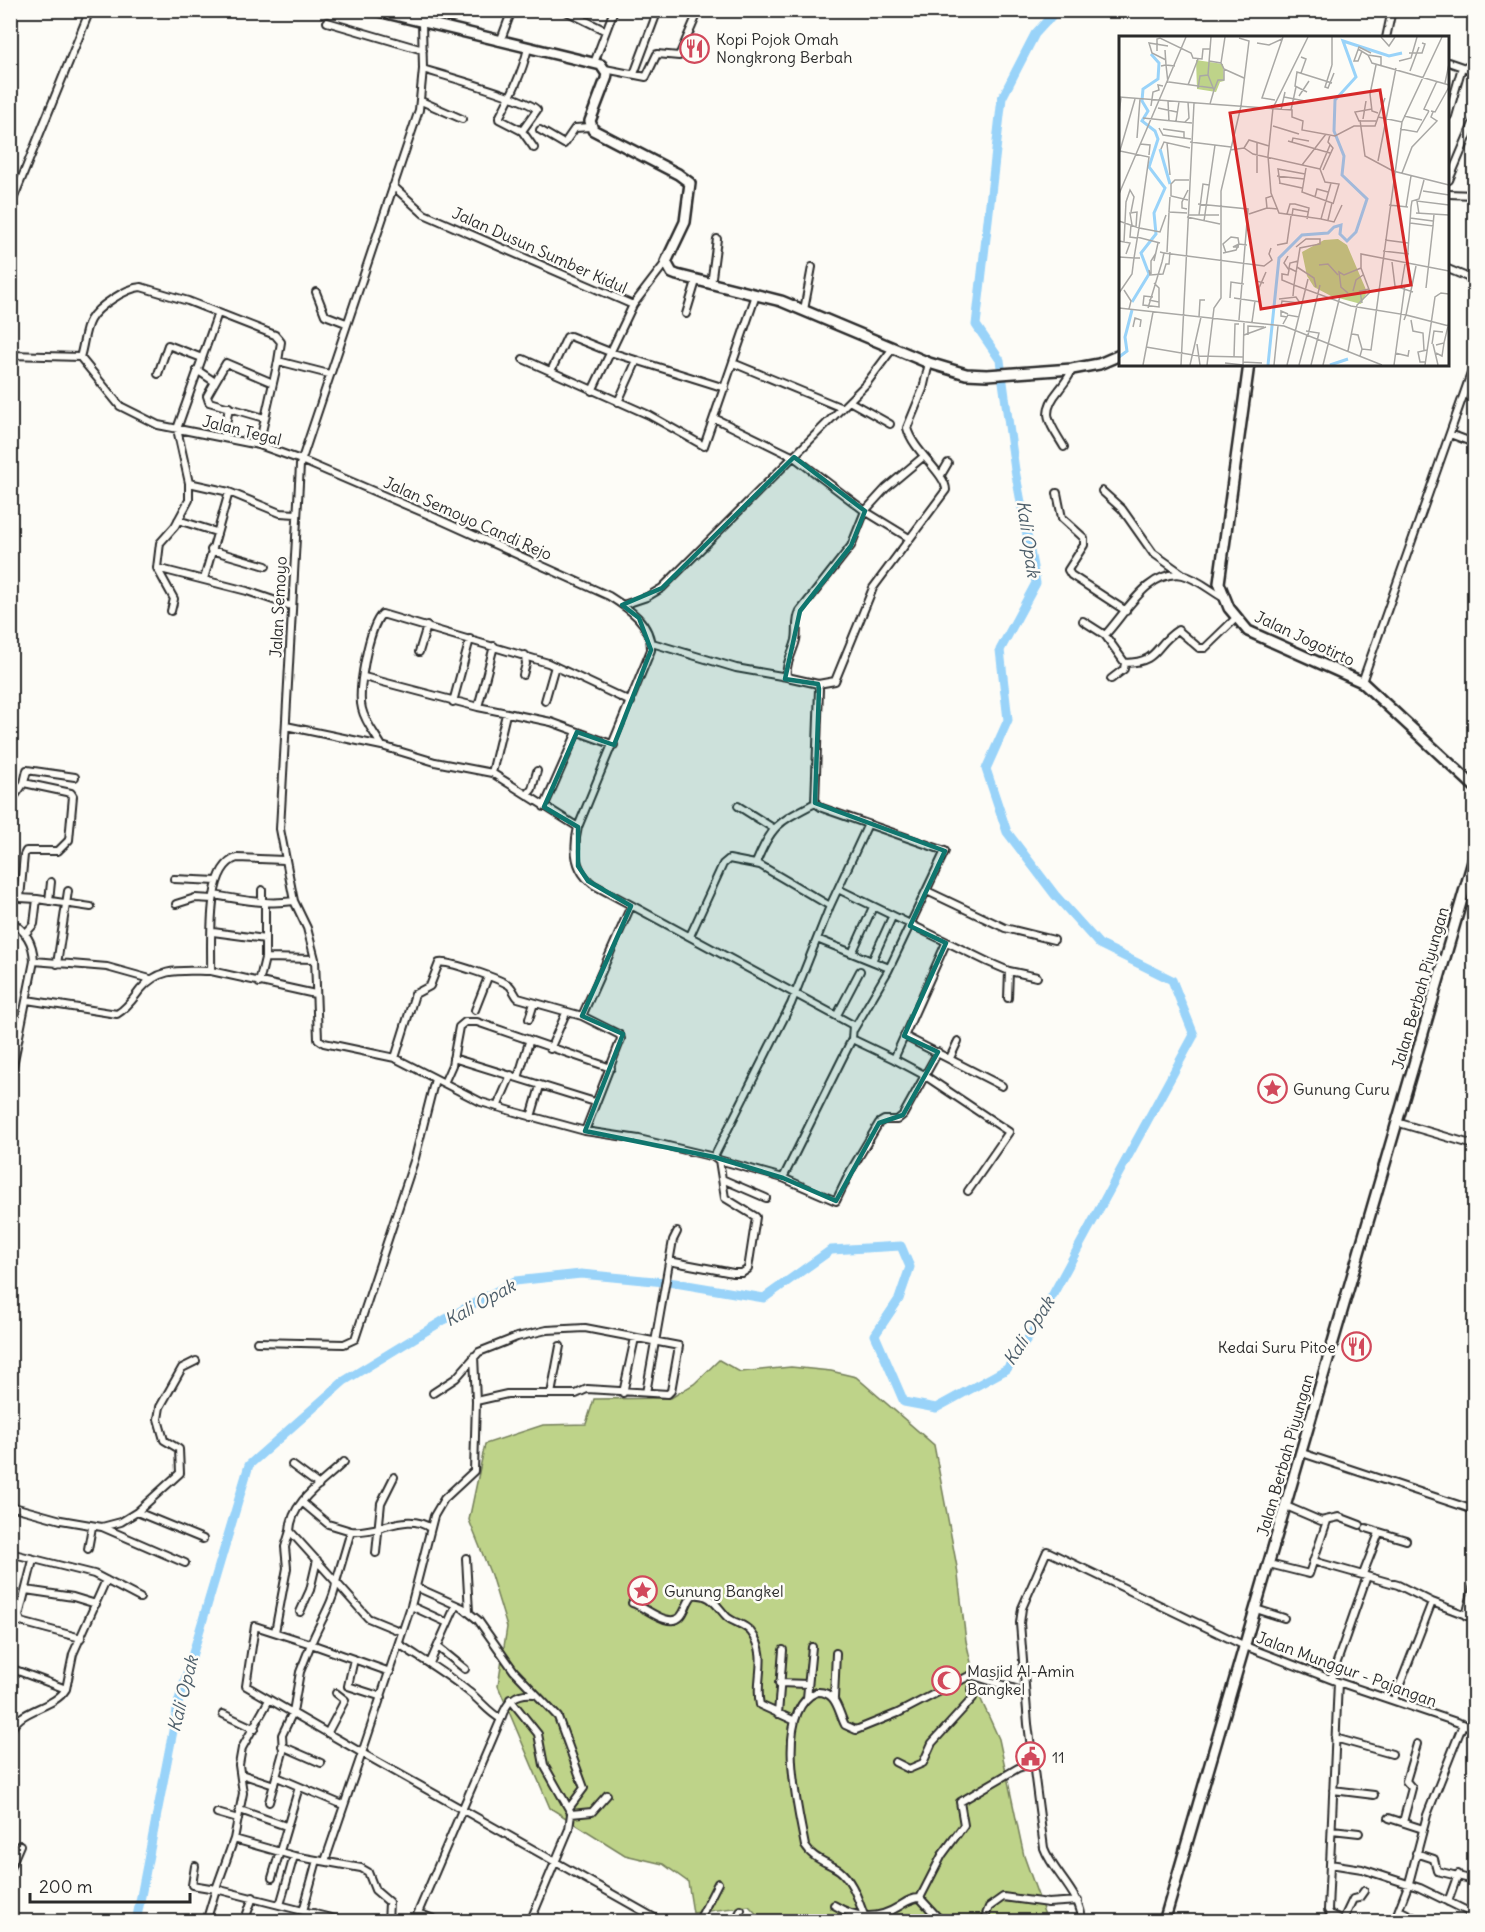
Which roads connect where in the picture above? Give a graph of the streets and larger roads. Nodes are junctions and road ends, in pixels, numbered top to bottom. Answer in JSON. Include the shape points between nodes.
{"nodes":[{"id":1,"x":90,"y":10,"type":"edge"},
{"id":2,"x":374,"y":10,"type":"edge"},
{"id":3,"x":426,"y":10,"type":"edge"},
{"id":4,"x":512,"y":10,"type":"edge"},
{"id":5,"x":564,"y":10,"type":"edge"},
{"id":6,"x":614,"y":10,"type":"edge"},
{"id":7,"x":658,"y":10,"type":"edge"},
{"id":8,"x":699,"y":10,"type":"edge"},
{"id":9,"x":1392,"y":10,"type":"edge"},
{"id":10,"x":327,"y":22,"type":"dead end"},
{"id":11,"x":422,"y":22,"type":"junction"},
{"id":12,"x":606,"y":31,"type":"junction"},
{"id":13,"x":1385,"y":36,"type":"edge"},
{"id":14,"x":500,"y":42,"type":"junction"},
{"id":15,"x":528,"y":48,"type":"junction"},
{"id":16,"x":423,"y":50,"type":"junction"},
{"id":17,"x":1449,"y":62,"type":"edge"},
{"id":18,"x":594,"y":63,"type":"junction"},
{"id":19,"x":1462,"y":67,"type":"junction"},
{"id":20,"x":423,"y":69,"type":"junction"},
{"id":21,"x":605,"y":69,"type":"junction"},
{"id":22,"x":1474,"y":71,"type":"edge"},
{"id":23,"x":634,"y":74,"type":"junction"},
{"id":24,"x":510,"y":98,"type":"junction"},
{"id":25,"x":421,"y":100,"type":"junction"},
{"id":26,"x":1449,"y":112,"type":"edge"},
{"id":27,"x":462,"y":119,"type":"dead end"},
{"id":28,"x":1474,"y":121,"type":"edge"},
{"id":29,"x":590,"y":127,"type":"junction"},
{"id":30,"x":540,"y":130,"type":"dead end"},
{"id":31,"x":522,"y":131,"type":"junction"},
{"id":32,"x":534,"y":148,"type":"dead end"},
{"id":33,"x":1449,"y":180,"type":"dead end"},
{"id":34,"x":393,"y":186,"type":"junction"},
{"id":35,"x":1449,"y":194,"type":"edge"},
{"id":36,"x":1474,"y":195,"type":"edge"},
{"id":37,"x":10,"y":207,"type":"edge"},
{"id":38,"x":717,"y":239,"type":"dead end"},
{"id":39,"x":666,"y":262,"type":"junction"},
{"id":40,"x":812,"y":267,"type":"dead end"},
{"id":41,"x":1449,"y":269,"type":"edge"},
{"id":42,"x":1474,"y":280,"type":"edge"},
{"id":43,"x":696,"y":281,"type":"junction"},
{"id":44,"x":711,"y":285,"type":"junction"},
{"id":45,"x":316,"y":292,"type":"dead end"},
{"id":46,"x":756,"y":295,"type":"junction"},
{"id":47,"x":633,"y":305,"type":"junction"},
{"id":48,"x":804,"y":310,"type":"junction"},
{"id":49,"x":218,"y":313,"type":"junction"},
{"id":50,"x":686,"y":314,"type":"dead end"},
{"id":51,"x":345,"y":323,"type":"junction"},
{"id":52,"x":893,"y":348,"type":"junction"},
{"id":53,"x":610,"y":352,"type":"junction"},
{"id":54,"x":10,"y":355,"type":"edge"},
{"id":55,"x":1119,"y":355,"type":"edge"},
{"id":56,"x":80,"y":357,"type":"junction"},
{"id":57,"x":202,"y":358,"type":"junction"},
{"id":58,"x":523,"y":359,"type":"dead end"},
{"id":59,"x":637,"y":360,"type":"junction"},
{"id":60,"x":278,"y":361,"type":"junction"},
{"id":61,"x":733,"y":363,"type":"junction"},
{"id":62,"x":929,"y":363,"type":"junction"},
{"id":63,"x":1474,"y":365,"type":"edge"},
{"id":64,"x":1249,"y":366,"type":"edge"},
{"id":65,"x":1072,"y":369,"type":"junction"},
{"id":66,"x":197,"y":370,"type":"junction"},
{"id":67,"x":551,"y":371,"type":"junction"},
{"id":68,"x":158,"y":374,"type":"dead end"},
{"id":69,"x":329,"y":374,"type":"junction"},
{"id":70,"x":214,"y":382,"type":"junction"},
{"id":71,"x":273,"y":383,"type":"junction"},
{"id":72,"x":725,"y":388,"type":"junction"},
{"id":73,"x":592,"y":391,"type":"junction"},
{"id":74,"x":849,"y":401,"type":"junction"},
{"id":75,"x":618,"y":402,"type":"junction"},
{"id":76,"x":229,"y":407,"type":"junction"},
{"id":77,"x":842,"y":408,"type":"junction"},
{"id":78,"x":264,"y":418,"type":"junction"},
{"id":79,"x":714,"y":418,"type":"junction"},
{"id":80,"x":890,"y":424,"type":"dead end"},
{"id":81,"x":177,"y":429,"type":"junction"},
{"id":82,"x":1450,"y":434,"type":"junction"},
{"id":83,"x":225,"y":437,"type":"junction"},
{"id":84,"x":1474,"y":443,"type":"edge"},
{"id":85,"x":259,"y":445,"type":"junction"},
{"id":86,"x":1064,"y":447,"type":"dead end"},
{"id":87,"x":794,"y":457,"type":"junction"},
{"id":88,"x":923,"y":457,"type":"junction"},
{"id":89,"x":301,"y":460,"type":"junction"},
{"id":90,"x":948,"y":464,"type":"dead end"},
{"id":91,"x":941,"y":475,"type":"junction"},
{"id":92,"x":189,"y":483,"type":"junction"},
{"id":93,"x":1102,"y":491,"type":"dead end"},
{"id":94,"x":229,"y":492,"type":"junction"},
{"id":95,"x":1058,"y":493,"type":"dead end"},
{"id":96,"x":865,"y":511,"type":"junction"},
{"id":97,"x":296,"y":514,"type":"junction"},
{"id":98,"x":178,"y":520,"type":"junction"},
{"id":99,"x":216,"y":532,"type":"junction"},
{"id":100,"x":909,"y":538,"type":"junction"},
{"id":101,"x":211,"y":550,"type":"junction"},
{"id":102,"x":266,"y":566,"type":"dead end"},
{"id":103,"x":157,"y":568,"type":"junction"},
{"id":104,"x":1184,"y":576,"type":"junction"},
{"id":105,"x":204,"y":579,"type":"junction"},
{"id":106,"x":1220,"y":583,"type":"junction"},
{"id":107,"x":1205,"y":586,"type":"junction"},
{"id":108,"x":1224,"y":598,"type":"junction"},
{"id":109,"x":622,"y":605,"type":"junction"},
{"id":110,"x":291,"y":606,"type":"junction"},
{"id":111,"x":171,"y":611,"type":"dead end"},
{"id":112,"x":1126,"y":611,"type":"junction"},
{"id":113,"x":1235,"y":619,"type":"junction"},
{"id":114,"x":1083,"y":621,"type":"dead end"},
{"id":115,"x":426,"y":626,"type":"junction"},
{"id":116,"x":1105,"y":635,"type":"junction"},
{"id":117,"x":470,"y":639,"type":"junction"},
{"id":118,"x":652,"y":643,"type":"junction"},
{"id":119,"x":494,"y":646,"type":"junction"},
{"id":120,"x":419,"y":652,"type":"dead end"},
{"id":121,"x":525,"y":655,"type":"junction"},
{"id":122,"x":1125,"y":663,"type":"junction"},
{"id":123,"x":555,"y":666,"type":"junction"},
{"id":124,"x":523,"y":675,"type":"dead end"},
{"id":125,"x":787,"y":677,"type":"junction"},
{"id":126,"x":364,"y":678,"type":"junction"},
{"id":127,"x":1111,"y":679,"type":"dead end"},
{"id":128,"x":1362,"y":682,"type":"junction"},
{"id":129,"x":818,"y":684,"type":"junction"},
{"id":130,"x":545,"y":701,"type":"dead end"},
{"id":131,"x":453,"y":702,"type":"junction"},
{"id":132,"x":632,"y":702,"type":"junction"},
{"id":133,"x":478,"y":708,"type":"junction"},
{"id":134,"x":506,"y":714,"type":"junction"},
{"id":135,"x":286,"y":726,"type":"junction"},
{"id":136,"x":577,"y":732,"type":"junction"},
{"id":137,"x":614,"y":745,"type":"junction"},
{"id":138,"x":382,"y":746,"type":"junction"},
{"id":139,"x":537,"y":771,"type":"dead end"},
{"id":140,"x":492,"y":773,"type":"junction"},
{"id":141,"x":75,"y":777,"type":"dead end"},
{"id":142,"x":24,"y":783,"type":"junction"},
{"id":143,"x":1474,"y":786,"type":"edge"},
{"id":144,"x":527,"y":795,"type":"junction"},
{"id":145,"x":816,"y":803,"type":"junction"},
{"id":146,"x":10,"y":804,"type":"edge"},
{"id":147,"x":738,"y":806,"type":"dead end"},
{"id":148,"x":544,"y":807,"type":"junction"},
{"id":149,"x":868,"y":824,"type":"junction"},
{"id":150,"x":578,"y":827,"type":"junction"},
{"id":151,"x":773,"y":828,"type":"junction"},
{"id":152,"x":945,"y":851,"type":"junction"},
{"id":153,"x":954,"y":855,"type":"dead end"},
{"id":154,"x":1474,"y":858,"type":"edge"},
{"id":155,"x":285,"y":860,"type":"junction"},
{"id":156,"x":756,"y":863,"type":"junction"},
{"id":157,"x":174,"y":879,"type":"dead end"},
{"id":158,"x":51,"y":882,"type":"dead end"},
{"id":159,"x":217,"y":882,"type":"junction"},
{"id":160,"x":838,"y":889,"type":"junction"},
{"id":161,"x":262,"y":890,"type":"dead end"},
{"id":162,"x":68,"y":891,"type":"dead end"},
{"id":163,"x":927,"y":891,"type":"junction"},
{"id":164,"x":214,"y":897,"type":"junction"},
{"id":165,"x":37,"y":899,"type":"junction"},
{"id":166,"x":49,"y":901,"type":"junction"},
{"id":167,"x":294,"y":901,"type":"junction"},
{"id":168,"x":264,"y":903,"type":"junction"},
{"id":169,"x":66,"y":904,"type":"junction"},
{"id":170,"x":176,"y":904,"type":"dead end"},
{"id":171,"x":631,"y":906,"type":"junction"},
{"id":172,"x":830,"y":906,"type":"junction"},
{"id":173,"x":91,"y":907,"type":"dead end"},
{"id":174,"x":873,"y":907,"type":"junction"},
{"id":175,"x":892,"y":917,"type":"junction"},
{"id":176,"x":10,"y":920,"type":"edge"},
{"id":177,"x":910,"y":926,"type":"junction"},
{"id":178,"x":213,"y":932,"type":"junction"},
{"id":179,"x":26,"y":933,"type":"junction"},
{"id":180,"x":690,"y":936,"type":"junction"},
{"id":181,"x":265,"y":939,"type":"junction"},
{"id":182,"x":817,"y":939,"type":"junction"},
{"id":183,"x":1054,"y":940,"type":"dead end"},
{"id":184,"x":946,"y":943,"type":"junction"},
{"id":185,"x":854,"y":949,"type":"dead end"},
{"id":186,"x":265,"y":958,"type":"junction"},
{"id":187,"x":315,"y":959,"type":"junction"},
{"id":188,"x":34,"y":961,"type":"junction"},
{"id":189,"x":872,"y":961,"type":"junction"},
{"id":190,"x":57,"y":964,"type":"junction"},
{"id":191,"x":889,"y":969,"type":"junction"},
{"id":192,"x":209,"y":971,"type":"junction"},
{"id":193,"x":860,"y":971,"type":"dead end"},
{"id":194,"x":1009,"y":971,"type":"junction"},
{"id":195,"x":488,"y":977,"type":"junction"},
{"id":196,"x":1037,"y":977,"type":"dead end"},
{"id":197,"x":150,"y":979,"type":"junction"},
{"id":198,"x":259,"y":983,"type":"junction"},
{"id":199,"x":796,"y":993,"type":"junction"},
{"id":200,"x":315,"y":994,"type":"junction"},
{"id":201,"x":1008,"y":998,"type":"dead end"},
{"id":202,"x":27,"y":1000,"type":"junction"},
{"id":203,"x":534,"y":1003,"type":"junction"},
{"id":204,"x":475,"y":1010,"type":"dead end"},
{"id":205,"x":566,"y":1013,"type":"junction"},
{"id":206,"x":837,"y":1015,"type":"junction"},
{"id":207,"x":582,"y":1016,"type":"junction"},
{"id":208,"x":529,"y":1018,"type":"dead end"},
{"id":209,"x":854,"y":1029,"type":"junction"},
{"id":210,"x":904,"y":1036,"type":"junction"},
{"id":211,"x":852,"y":1040,"type":"junction"},
{"id":212,"x":958,"y":1041,"type":"dead end"},
{"id":213,"x":529,"y":1042,"type":"junction"},
{"id":214,"x":550,"y":1049,"type":"junction"},
{"id":215,"x":938,"y":1052,"type":"junction"},
{"id":216,"x":395,"y":1058,"type":"junction"},
{"id":217,"x":453,"y":1058,"type":"junction"},
{"id":218,"x":894,"y":1059,"type":"junction"},
{"id":219,"x":950,"y":1059,"type":"junction"},
{"id":220,"x":611,"y":1068,"type":"junction"},
{"id":221,"x":924,"y":1075,"type":"junction"},
{"id":222,"x":514,"y":1076,"type":"junction"},
{"id":223,"x":435,"y":1079,"type":"junction"},
{"id":224,"x":10,"y":1081,"type":"edge"},
{"id":225,"x":444,"y":1083,"type":"junction"},
{"id":226,"x":540,"y":1086,"type":"junction"},
{"id":227,"x":1002,"y":1086,"type":"dead end"},
{"id":228,"x":595,"y":1102,"type":"junction"},
{"id":229,"x":496,"y":1107,"type":"junction"},
{"id":230,"x":531,"y":1117,"type":"junction"},
{"id":231,"x":1396,"y":1122,"type":"junction"},
{"id":232,"x":585,"y":1131,"type":"junction"},
{"id":233,"x":1474,"y":1145,"type":"edge"},
{"id":234,"x":717,"y":1158,"type":"junction"},
{"id":235,"x":783,"y":1178,"type":"junction"},
{"id":236,"x":722,"y":1179,"type":"junction"},
{"id":237,"x":968,"y":1191,"type":"dead end"},
{"id":238,"x":766,"y":1198,"type":"dead end"},
{"id":239,"x":676,"y":1232,"type":"dead end"},
{"id":240,"x":669,"y":1262,"type":"junction"},
{"id":241,"x":635,"y":1338,"type":"junction"},
{"id":242,"x":257,"y":1342,"type":"dead end"},
{"id":243,"x":657,"y":1342,"type":"junction"},
{"id":244,"x":560,"y":1346,"type":"dead end"},
{"id":245,"x":474,"y":1356,"type":"junction"},
{"id":246,"x":196,"y":1360,"type":"dead end"},
{"id":247,"x":433,"y":1393,"type":"dead end"},
{"id":248,"x":623,"y":1393,"type":"junction"},
{"id":249,"x":551,"y":1394,"type":"junction"},
{"id":250,"x":646,"y":1394,"type":"junction"},
{"id":251,"x":476,"y":1401,"type":"junction"},
{"id":252,"x":1302,"y":1453,"type":"junction"},
{"id":253,"x":344,"y":1462,"type":"dead end"},
{"id":254,"x":292,"y":1465,"type":"dead end"},
{"id":255,"x":393,"y":1477,"type":"dead end"},
{"id":256,"x":319,"y":1485,"type":"junction"},
{"id":257,"x":303,"y":1503,"type":"junction"},
{"id":258,"x":10,"y":1506,"type":"edge"},
{"id":259,"x":1286,"y":1506,"type":"junction"},
{"id":260,"x":1474,"y":1510,"type":"edge"},
{"id":261,"x":137,"y":1512,"type":"junction"},
{"id":262,"x":1327,"y":1521,"type":"junction"},
{"id":263,"x":92,"y":1527,"type":"junction"},
{"id":264,"x":102,"y":1527,"type":"junction"},
{"id":265,"x":430,"y":1528,"type":"junction"},
{"id":266,"x":377,"y":1530,"type":"junction"},
{"id":267,"x":290,"y":1531,"type":"junction"},
{"id":268,"x":351,"y":1531,"type":"junction"},
{"id":269,"x":1379,"y":1533,"type":"junction"},
{"id":270,"x":203,"y":1539,"type":"dead end"},
{"id":271,"x":1406,"y":1540,"type":"dead end"},
{"id":272,"x":88,"y":1549,"type":"dead end"},
{"id":273,"x":10,"y":1553,"type":"edge"},
{"id":274,"x":376,"y":1553,"type":"dead end"},
{"id":275,"x":466,"y":1558,"type":"dead end"},
{"id":276,"x":33,"y":1560,"type":"junction"},
{"id":277,"x":316,"y":1560,"type":"junction"},
{"id":278,"x":1313,"y":1561,"type":"junction"},
{"id":279,"x":185,"y":1563,"type":"dead end"},
{"id":280,"x":1269,"y":1564,"type":"junction"},
{"id":281,"x":1365,"y":1575,"type":"junction"},
{"id":282,"x":106,"y":1580,"type":"junction"},
{"id":283,"x":336,"y":1582,"type":"junction"},
{"id":284,"x":1474,"y":1585,"type":"edge"},
{"id":285,"x":416,"y":1587,"type":"junction"},
{"id":286,"x":26,"y":1590,"type":"junction"},
{"id":287,"x":140,"y":1598,"type":"dead end"},
{"id":288,"x":1432,"y":1602,"type":"junction"},
{"id":289,"x":632,"y":1603,"type":"dead end"},
{"id":290,"x":96,"y":1604,"type":"junction"},
{"id":291,"x":456,"y":1605,"type":"junction"},
{"id":292,"x":411,"y":1606,"type":"junction"},
{"id":293,"x":1256,"y":1609,"type":"junction"},
{"id":294,"x":300,"y":1612,"type":"dead end"},
{"id":295,"x":469,"y":1612,"type":"junction"},
{"id":296,"x":1466,"y":1616,"type":"junction"},
{"id":297,"x":1284,"y":1618,"type":"dead end"},
{"id":298,"x":1474,"y":1618,"type":"edge"},
{"id":299,"x":448,"y":1623,"type":"junction"},
{"id":300,"x":275,"y":1632,"type":"junction"},
{"id":301,"x":402,"y":1632,"type":"junction"},
{"id":302,"x":81,"y":1638,"type":"junction"},
{"id":303,"x":310,"y":1644,"type":"junction"},
{"id":304,"x":399,"y":1644,"type":"junction"},
{"id":305,"x":1245,"y":1646,"type":"junction"},
{"id":306,"x":438,"y":1647,"type":"junction"},
{"id":307,"x":812,"y":1647,"type":"dead end"},
{"id":308,"x":783,"y":1650,"type":"dead end"},
{"id":309,"x":836,"y":1653,"type":"dead end"},
{"id":310,"x":354,"y":1659,"type":"junction"},
{"id":311,"x":430,"y":1663,"type":"junction"},
{"id":312,"x":10,"y":1668,"type":"edge"},
{"id":313,"x":465,"y":1669,"type":"dead end"},
{"id":314,"x":390,"y":1672,"type":"junction"},
{"id":315,"x":1335,"y":1680,"type":"junction"},
{"id":316,"x":779,"y":1683,"type":"junction"},
{"id":317,"x":808,"y":1684,"type":"junction"},
{"id":318,"x":66,"y":1689,"type":"junction"},
{"id":319,"x":971,"y":1689,"type":"dead end"},
{"id":320,"x":1025,"y":1692,"type":"junction"},
{"id":321,"x":336,"y":1694,"type":"dead end"},
{"id":322,"x":534,"y":1694,"type":"junction"},
{"id":323,"x":382,"y":1697,"type":"junction"},
{"id":324,"x":834,"y":1698,"type":"junction"},
{"id":325,"x":807,"y":1699,"type":"junction"},
{"id":326,"x":269,"y":1700,"type":"junction"},
{"id":327,"x":510,"y":1700,"type":"junction"},
{"id":328,"x":1394,"y":1700,"type":"junction"},
{"id":329,"x":293,"y":1712,"type":"junction"},
{"id":330,"x":223,"y":1714,"type":"dead end"},
{"id":331,"x":778,"y":1714,"type":"junction"},
{"id":332,"x":501,"y":1719,"type":"junction"},
{"id":333,"x":793,"y":1720,"type":"junction"},
{"id":334,"x":1463,"y":1724,"type":"junction"},
{"id":335,"x":1474,"y":1728,"type":"edge"},
{"id":336,"x":255,"y":1729,"type":"junction"},
{"id":337,"x":328,"y":1732,"type":"junction"},
{"id":338,"x":10,"y":1734,"type":"edge"},
{"id":339,"x":1335,"y":1738,"type":"junction"},
{"id":340,"x":1417,"y":1744,"type":"dead end"},
{"id":341,"x":282,"y":1746,"type":"junction"},
{"id":342,"x":362,"y":1753,"type":"junction"},
{"id":343,"x":1392,"y":1754,"type":"dead end"},
{"id":344,"x":895,"y":1761,"type":"dead end"},
{"id":345,"x":321,"y":1762,"type":"dead end"},
{"id":346,"x":1033,"y":1762,"type":"junction"},
{"id":347,"x":1000,"y":1773,"type":"dead end"},
{"id":348,"x":241,"y":1774,"type":"junction"},
{"id":349,"x":277,"y":1777,"type":"junction"},
{"id":350,"x":274,"y":1785,"type":"junction"},
{"id":351,"x":299,"y":1786,"type":"junction"},
{"id":352,"x":1333,"y":1790,"type":"junction"},
{"id":353,"x":607,"y":1795,"type":"dead end"},
{"id":354,"x":1374,"y":1795,"type":"dead end"},
{"id":355,"x":269,"y":1802,"type":"dead end"},
{"id":356,"x":343,"y":1805,"type":"junction"},
{"id":357,"x":462,"y":1808,"type":"junction"},
{"id":358,"x":240,"y":1810,"type":"junction"},
{"id":359,"x":570,"y":1811,"type":"junction"},
{"id":360,"x":217,"y":1812,"type":"dead end"},
{"id":361,"x":1389,"y":1818,"type":"dead end"},
{"id":362,"x":238,"y":1819,"type":"junction"},
{"id":363,"x":1403,"y":1822,"type":"junction"},
{"id":364,"x":286,"y":1826,"type":"junction"},
{"id":365,"x":1423,"y":1829,"type":"junction"},
{"id":366,"x":1332,"y":1830,"type":"junction"},
{"id":367,"x":1359,"y":1833,"type":"dead end"},
{"id":368,"x":234,"y":1839,"type":"junction"},
{"id":369,"x":20,"y":1845,"type":"dead end"},
{"id":370,"x":279,"y":1852,"type":"junction"},
{"id":371,"x":1416,"y":1853,"type":"junction"},
{"id":372,"x":294,"y":1856,"type":"junction"},
{"id":373,"x":317,"y":1860,"type":"junction"},
{"id":374,"x":325,"y":1861,"type":"junction"},
{"id":375,"x":553,"y":1861,"type":"junction"},
{"id":376,"x":1330,"y":1864,"type":"junction"},
{"id":377,"x":195,"y":1866,"type":"dead end"},
{"id":378,"x":10,"y":1868,"type":"edge"},
{"id":379,"x":1474,"y":1869,"type":"edge"},
{"id":380,"x":1458,"y":1875,"type":"junction"},
{"id":381,"x":272,"y":1878,"type":"dead end"},
{"id":382,"x":1473,"y":1880,"type":"edge"},
{"id":383,"x":718,"y":1883,"type":"dead end"},
{"id":384,"x":1408,"y":1885,"type":"junction"},
{"id":385,"x":216,"y":1889,"type":"junction"},
{"id":386,"x":1364,"y":1891,"type":"dead end"},
{"id":387,"x":253,"y":1898,"type":"junction"},
{"id":388,"x":920,"y":1898,"type":"junction"},
{"id":389,"x":1078,"y":1901,"type":"junction"},
{"id":390,"x":1448,"y":1902,"type":"junction"},
{"id":391,"x":280,"y":1905,"type":"junction"},
{"id":392,"x":834,"y":1905,"type":"dead end"},
{"id":393,"x":1474,"y":1908,"type":"edge"},
{"id":394,"x":741,"y":1910,"type":"dead end"},
{"id":395,"x":1399,"y":1910,"type":"junction"},
{"id":396,"x":303,"y":1911,"type":"junction"},
{"id":397,"x":418,"y":1912,"type":"junction"},
{"id":398,"x":314,"y":1913,"type":"junction"},
{"id":399,"x":864,"y":1915,"type":"junction"},
{"id":400,"x":342,"y":1921,"type":"edge"},
{"id":401,"x":1345,"y":1921,"type":"edge"},
{"id":402,"x":206,"y":1922,"type":"edge"},
{"id":403,"x":244,"y":1922,"type":"edge"},
{"id":404,"x":310,"y":1922,"type":"edge"},
{"id":405,"x":388,"y":1922,"type":"edge"},
{"id":406,"x":414,"y":1922,"type":"edge"},
{"id":407,"x":441,"y":1922,"type":"edge"},
{"id":408,"x":530,"y":1922,"type":"edge"},
{"id":409,"x":662,"y":1922,"type":"edge"},
{"id":410,"x":698,"y":1922,"type":"edge"},
{"id":411,"x":735,"y":1922,"type":"edge"},
{"id":412,"x":942,"y":1922,"type":"edge"},
{"id":413,"x":983,"y":1922,"type":"edge"},
{"id":414,"x":1082,"y":1922,"type":"edge"},
{"id":415,"x":1164,"y":1922,"type":"edge"},
{"id":416,"x":1394,"y":1922,"type":"edge"},
{"id":417,"x":1423,"y":1922,"type":"edge"}],
"edges":[{"from":1,"to":37,"type":"street"},
{"from":2,"to":11,"type":"street"},
{"from":3,"to":11,"type":"street"},
{"from":4,"to":14,"type":"street"},
{"from":5,"to":12,"type":"street"},
{"from":6,"to":12,"type":"street"},
{"from":7,"to":23,"type":"street"},
{"from":8,"to":23,"type":"street","via":[[679,56],[657,54],[646,77]]},
{"from":9,"to":13,"type":"street"},
{"from":10,"to":16,"type":"street"},
{"from":11,"to":14,"type":"street"},
{"from":11,"to":16,"type":"street","name":"Jalan Semoyo"},
{"from":12,"to":18,"type":"street"},
{"from":14,"to":15,"type":"street"},
{"from":15,"to":18,"type":"street"},
{"from":15,"to":24,"type":"street"},
{"from":16,"to":20,"type":"street","name":"Jalan Semoyo"},
{"from":17,"to":19,"type":"street"},
{"from":18,"to":21,"type":"street"},
{"from":19,"to":22,"type":"street"},
{"from":19,"to":26,"type":"street"},
{"from":20,"to":24,"type":"street"},
{"from":20,"to":25,"type":"street","name":"Jalan Semoyo"},
{"from":21,"to":23,"type":"street"},
{"from":21,"to":29,"type":"street","via":[[606,79]]},
{"from":24,"to":31,"type":"street","via":[[499,119]]},
{"from":24,"to":31,"type":"street","via":[[536,108]]},
{"from":25,"to":27,"type":"street"},
{"from":25,"to":34,"type":"street","name":"Jalan Semoyo"},
{"from":28,"to":33,"type":"street"},
{"from":29,"to":30,"type":"street","via":[[575,128],[564,144]]},
{"from":29,"to":39,"type":"street","via":[[690,183],[685,222]]},
{"from":31,"to":32,"type":"street"},
{"from":34,"to":47,"type":"street","name":"Jalan Dusun Sumber Kidul","via":[[424,214]]},
{"from":34,"to":51,"type":"street","name":"Jalan Semoyo"},
{"from":35,"to":36,"type":"street"},
{"from":38,"to":44,"type":"street"},
{"from":39,"to":43,"type":"street","via":[[672,273]]},
{"from":39,"to":47,"type":"street","name":"Jalan Dusun Sumber Kidul"},
{"from":40,"to":48,"type":"street"},
{"from":41,"to":42,"type":"street"},
{"from":43,"to":44,"type":"street"},
{"from":43,"to":50,"type":"street"},
{"from":44,"to":46,"type":"street"},
{"from":45,"to":51,"type":"street","via":[[325,315]]},
{"from":46,"to":48,"type":"street"},
{"from":46,"to":61,"type":"street"},
{"from":47,"to":53,"type":"street"},
{"from":48,"to":52,"type":"street"},
{"from":49,"to":56,"type":"street","via":[[133,288],[94,315]]},
{"from":49,"to":57,"type":"street"},
{"from":49,"to":60,"type":"street","via":[[279,338]]},
{"from":51,"to":69,"type":"street","name":"Jalan Semoyo"},
{"from":52,"to":62,"type":"street"},
{"from":52,"to":74,"type":"street"},
{"from":53,"to":59,"type":"street"},
{"from":53,"to":67,"type":"street","via":[[569,336]]},
{"from":53,"to":73,"type":"street"},
{"from":54,"to":56,"type":"street"},
{"from":55,"to":65,"type":"street"},
{"from":56,"to":81,"type":"street","name":"Jalan Tegal","via":[[120,406],[158,425]]},
{"from":57,"to":66,"type":"street"},
{"from":57,"to":68,"type":"street","via":[[168,345]]},
{"from":58,"to":67,"type":"street"},
{"from":59,"to":72,"type":"street"},
{"from":59,"to":75,"type":"street"},
{"from":60,"to":69,"type":"street"},
{"from":60,"to":71,"type":"street"},
{"from":61,"to":72,"type":"street"},
{"from":61,"to":77,"type":"street"},
{"from":62,"to":65,"type":"street","via":[[966,374],[987,375]]},
{"from":62,"to":88,"type":"street","via":[[923,389],[907,423]]},
{"from":63,"to":82,"type":"street"},
{"from":64,"to":106,"type":"street","name":"Jalan Jogotirto"},
{"from":65,"to":86,"type":"street","via":[[1048,410],[1048,422]]},
{"from":66,"to":70,"type":"street"},
{"from":66,"to":81,"type":"street"},
{"from":67,"to":73,"type":"street"},
{"from":69,"to":89,"type":"street","name":"Jalan Semoyo"},
{"from":70,"to":71,"type":"street","via":[[226,363]]},
{"from":70,"to":76,"type":"street","via":[[206,399]]},
{"from":71,"to":78,"type":"street"},
{"from":72,"to":79,"type":"street"},
{"from":73,"to":75,"type":"street"},
{"from":74,"to":77,"type":"street"},
{"from":74,"to":80,"type":"street"},
{"from":75,"to":79,"type":"street","via":[[701,445],[708,441]]},
{"from":76,"to":78,"type":"street"},
{"from":76,"to":83,"type":"street"},
{"from":77,"to":87,"type":"street"},
{"from":78,"to":85,"type":"street"},
{"from":79,"to":87,"type":"street"},
{"from":81,"to":83,"type":"street","name":"Jalan Tegal"},
{"from":81,"to":92,"type":"street"},
{"from":82,"to":84,"type":"street"},
{"from":82,"to":128,"type":"street"},
{"from":83,"to":85,"type":"street","name":"Jalan Tegal"},
{"from":85,"to":89,"type":"street","name":"Jalan Tegal"},
{"from":87,"to":96,"type":"street"},
{"from":87,"to":109,"type":"street","via":[[662,588]]},
{"from":88,"to":91,"type":"street"},
{"from":88,"to":96,"type":"street"},
{"from":89,"to":97,"type":"street","name":"Jalan Semoyo"},
{"from":89,"to":109,"type":"street","name":"Jalan Semoyo Candi Rejo"},
{"from":90,"to":91,"type":"street"},
{"from":91,"to":100,"type":"street","via":[[946,490]]},
{"from":92,"to":94,"type":"street"},
{"from":92,"to":98,"type":"street","via":[[189,500]]},
{"from":93,"to":104,"type":"street","via":[[1122,508],[1153,553]]},
{"from":94,"to":97,"type":"street","via":[[280,513]]},
{"from":94,"to":99,"type":"street"},
{"from":95,"to":112,"type":"street","via":[[1062,518],[1084,538],[1068,570]]},
{"from":96,"to":100,"type":"street"},
{"from":96,"to":125,"type":"street","via":[[851,546],[800,611]]},
{"from":97,"to":110,"type":"street","name":"Jalan Semoyo"},
{"from":98,"to":99,"type":"street"},
{"from":98,"to":103,"type":"street","via":[[160,543]]},
{"from":99,"to":101,"type":"street"},
{"from":100,"to":129,"type":"street","via":[[873,588],[838,677],[832,683]]},
{"from":101,"to":102,"type":"street"},
{"from":101,"to":105,"type":"street"},
{"from":103,"to":105,"type":"street"},
{"from":103,"to":111,"type":"street","via":[[174,599]]},
{"from":104,"to":107,"type":"street"},
{"from":104,"to":112,"type":"street","via":[[1170,574],[1154,581]]},
{"from":105,"to":110,"type":"street"},
{"from":106,"to":107,"type":"street"},
{"from":106,"to":108,"type":"street","name":"Jalan Jogotirto"},
{"from":107,"to":108,"type":"street"},
{"from":108,"to":113,"type":"street","name":"Jalan Jogotirto"},
{"from":109,"to":118,"type":"street","via":[[632,610]]},
{"from":110,"to":135,"type":"street","name":"Jalan Semoyo"},
{"from":112,"to":116,"type":"street"},
{"from":113,"to":122,"type":"street","via":[[1205,648],[1199,648],[1178,630],[1149,659]]},
{"from":113,"to":128,"type":"street","name":"Jalan Jogotirto","via":[[1274,644]]},
{"from":114,"to":116,"type":"street"},
{"from":115,"to":117,"type":"street"},
{"from":115,"to":120,"type":"street"},
{"from":115,"to":126,"type":"street","via":[[382,614],[371,638]]},
{"from":116,"to":122,"type":"street"},
{"from":117,"to":119,"type":"street"},
{"from":117,"to":131,"type":"street"},
{"from":118,"to":125,"type":"street","via":[[736,668]]},
{"from":118,"to":132,"type":"street"},
{"from":119,"to":121,"type":"street"},
{"from":119,"to":133,"type":"street"},
{"from":121,"to":123,"type":"street"},
{"from":121,"to":124,"type":"street"},
{"from":122,"to":127,"type":"street","via":[[1124,669]]},
{"from":123,"to":130,"type":"street"},
{"from":123,"to":132,"type":"street"},
{"from":125,"to":129,"type":"street"},
{"from":126,"to":131,"type":"street"},
{"from":126,"to":138,"type":"street","via":[[362,708]]},
{"from":128,"to":143,"type":"street","name":"Jalan Jogotirto"},
{"from":129,"to":145,"type":"street"},
{"from":131,"to":133,"type":"street"},
{"from":132,"to":137,"type":"street"},
{"from":133,"to":134,"type":"street"},
{"from":134,"to":136,"type":"street","via":[[551,722]]},
{"from":134,"to":140,"type":"street"},
{"from":135,"to":138,"type":"street"},
{"from":135,"to":155,"type":"street","name":"Jalan Semoyo","via":[[280,818]]},
{"from":136,"to":137,"type":"street"},
{"from":136,"to":148,"type":"street"},
{"from":137,"to":150,"type":"street"},
{"from":138,"to":140,"type":"street"},
{"from":139,"to":144,"type":"street"},
{"from":140,"to":144,"type":"street"},
{"from":141,"to":142,"type":"street","via":[[27,770]]},
{"from":142,"to":146,"type":"street"},
{"from":142,"to":165,"type":"street","via":[[73,796],[69,840],[58,851],[32,850],[24,855],[20,898]]},
{"from":144,"to":148,"type":"street"},
{"from":145,"to":149,"type":"street"},
{"from":145,"to":151,"type":"street"},
{"from":147,"to":151,"type":"street"},
{"from":148,"to":150,"type":"street"},
{"from":149,"to":152,"type":"street"},
{"from":149,"to":160,"type":"street"},
{"from":150,"to":171,"type":"street","via":[[575,847],[582,873],[594,885]]},
{"from":151,"to":156,"type":"street"},
{"from":152,"to":153,"type":"street"},
{"from":152,"to":163,"type":"street"},
{"from":154,"to":231,"type":"street","name":"Jalan Berbah Piyungan"},
{"from":155,"to":159,"type":"street","via":[[233,859]]},
{"from":155,"to":167,"type":"street","name":"Jalan Semoyo"},
{"from":156,"to":172,"type":"street"},
{"from":156,"to":180,"type":"street","via":[[725,860]]},
{"from":157,"to":159,"type":"street"},
{"from":158,"to":166,"type":"street"},
{"from":159,"to":164,"type":"street"},
{"from":160,"to":172,"type":"street"},
{"from":160,"to":174,"type":"street"},
{"from":161,"to":168,"type":"street"},
{"from":162,"to":169,"type":"street"},
{"from":163,"to":177,"type":"street"},
{"from":163,"to":183,"type":"street","via":[[1005,928]]},
{"from":164,"to":168,"type":"street"},
{"from":164,"to":170,"type":"street"},
{"from":164,"to":178,"type":"street"},
{"from":165,"to":166,"type":"street"},
{"from":165,"to":179,"type":"street","via":[[34,924]]},
{"from":166,"to":169,"type":"street"},
{"from":167,"to":168,"type":"street"},
{"from":167,"to":187,"type":"street","name":"Jalan Semoyo","via":[[307,928]]},
{"from":168,"to":181,"type":"street"},
{"from":169,"to":173,"type":"street"},
{"from":169,"to":190,"type":"street"},
{"from":171,"to":180,"type":"street"},
{"from":171,"to":207,"type":"street"},
{"from":172,"to":182,"type":"street"},
{"from":174,"to":175,"type":"street"},
{"from":174,"to":185,"type":"street"},
{"from":175,"to":177,"type":"street"},
{"from":175,"to":189,"type":"street"},
{"from":176,"to":179,"type":"street"},
{"from":177,"to":184,"type":"street"},
{"from":177,"to":191,"type":"street"},
{"from":178,"to":181,"type":"street"},
{"from":178,"to":192,"type":"street"},
{"from":179,"to":188,"type":"street"},
{"from":180,"to":199,"type":"street"},
{"from":181,"to":186,"type":"street"},
{"from":182,"to":189,"type":"street"},
{"from":182,"to":199,"type":"street"},
{"from":184,"to":194,"type":"street"},
{"from":184,"to":210,"type":"street"},
{"from":186,"to":187,"type":"street"},
{"from":186,"to":198,"type":"street"},
{"from":187,"to":200,"type":"street","name":"Jalan Semoyo"},
{"from":188,"to":190,"type":"street"},
{"from":188,"to":202,"type":"street"},
{"from":189,"to":191,"type":"street"},
{"from":190,"to":197,"type":"street","via":[[107,967]]},
{"from":191,"to":209,"type":"street"},
{"from":192,"to":197,"type":"street","via":[[172,969]]},
{"from":192,"to":198,"type":"street"},
{"from":193,"to":206,"type":"street"},
{"from":194,"to":196,"type":"street"},
{"from":194,"to":201,"type":"street"},
{"from":195,"to":203,"type":"street","via":[[509,986],[518,998]]},
{"from":195,"to":204,"type":"street"},
{"from":195,"to":216,"type":"street","via":[[448,962],[439,963],[430,986],[415,994]]},
{"from":197,"to":202,"type":"street","via":[[117,1014]]},
{"from":198,"to":200,"type":"street"},
{"from":199,"to":206,"type":"street"},
{"from":199,"to":234,"type":"street"},
{"from":200,"to":216,"type":"street","name":"Jalan Semoyo","via":[[318,1039]]},
{"from":202,"to":224,"type":"street"},
{"from":203,"to":205,"type":"street"},
{"from":203,"to":208,"type":"street"},
{"from":205,"to":207,"type":"street"},
{"from":205,"to":214,"type":"street"},
{"from":206,"to":209,"type":"street"},
{"from":207,"to":220,"type":"street","via":[[615,1030],[621,1039]]},
{"from":209,"to":211,"type":"street"},
{"from":210,"to":215,"type":"street"},
{"from":210,"to":218,"type":"street"},
{"from":211,"to":218,"type":"street"},
{"from":211,"to":235,"type":"street"},
{"from":212,"to":219,"type":"street"},
{"from":213,"to":214,"type":"street"},
{"from":213,"to":217,"type":"street","via":[[477,1022],[465,1022],[459,1027]]},
{"from":213,"to":222,"type":"street"},
{"from":214,"to":220,"type":"street"},
{"from":215,"to":219,"type":"street"},
{"from":215,"to":221,"type":"street"},
{"from":216,"to":223,"type":"street"},
{"from":217,"to":222,"type":"street"},
{"from":217,"to":225,"type":"street"},
{"from":218,"to":221,"type":"street"},
{"from":219,"to":227,"type":"street"},
{"from":220,"to":228,"type":"street"},
{"from":221,"to":235,"type":"street","via":[[903,1115],[879,1124],[851,1170],[839,1200],[833,1201]]},
{"from":221,"to":237,"type":"street","via":[[1009,1132]]},
{"from":222,"to":226,"type":"street"},
{"from":222,"to":229,"type":"street"},
{"from":223,"to":225,"type":"street"},
{"from":223,"to":242,"type":"street","via":[[415,1158],[356,1339],[344,1344]]},
{"from":225,"to":229,"type":"street"},
{"from":226,"to":228,"type":"street"},
{"from":226,"to":230,"type":"street"},
{"from":228,"to":232,"type":"street"},
{"from":229,"to":230,"type":"street"},
{"from":230,"to":232,"type":"street"},
{"from":231,"to":233,"type":"street"},
{"from":231,"to":252,"type":"street","name":"Jalan Berbah Piyungan"},
{"from":232,"to":234,"type":"street"},
{"from":234,"to":235,"type":"street"},
{"from":234,"to":236,"type":"street"},
{"from":236,"to":238,"type":"street"},
{"from":236,"to":240,"type":"street","via":[[725,1198],[756,1217],[748,1269],[733,1273]]},
{"from":239,"to":240,"type":"street"},
{"from":240,"to":243,"type":"street"},
{"from":241,"to":243,"type":"street"},
{"from":241,"to":245,"type":"street","via":[[585,1328],[546,1330],[517,1336]]},
{"from":241,"to":248,"type":"street"},
{"from":243,"to":250,"type":"street"},
{"from":243,"to":250,"type":"street","via":[[679,1346],[671,1391]]},
{"from":244,"to":249,"type":"street"},
{"from":245,"to":247,"type":"street","via":[[456,1378]]},
{"from":245,"to":251,"type":"street"},
{"from":246,"to":261,"type":"street","via":[[180,1371],[159,1413],[164,1440],[179,1449],[180,1473]]},
{"from":248,"to":249,"type":"street","via":[[587,1389],[576,1394]]},
{"from":248,"to":250,"type":"street"},
{"from":249,"to":251,"type":"street","via":[[507,1394]]},
{"from":251,"to":265,"type":"street","via":[[474,1471],[444,1499]]},
{"from":252,"to":259,"type":"street","name":"Jalan Berbah Piyungan"},
{"from":252,"to":260,"type":"street"},
{"from":253,"to":256,"type":"street"},
{"from":254,"to":256,"type":"street"},
{"from":255,"to":266,"type":"street","via":[[383,1498]]},
{"from":256,"to":257,"type":"street"},
{"from":257,"to":267,"type":"street","via":[[294,1515]]},
{"from":257,"to":268,"type":"street","via":[[328,1524]]},
{"from":258,"to":263,"type":"street"},
{"from":259,"to":262,"type":"street"},
{"from":259,"to":280,"type":"street","name":"Jalan Berbah Piyungan"},
{"from":261,"to":264,"type":"street"},
{"from":261,"to":270,"type":"street"},
{"from":262,"to":269,"type":"street","via":[[1339,1517]]},
{"from":262,"to":278,"type":"street"},
{"from":263,"to":264,"type":"street"},
{"from":263,"to":272,"type":"street"},
{"from":264,"to":279,"type":"street"},
{"from":265,"to":266,"type":"street","via":[[409,1521]]},
{"from":265,"to":285,"type":"street"},
{"from":266,"to":268,"type":"street"},
{"from":266,"to":274,"type":"street"},
{"from":267,"to":277,"type":"street"},
{"from":267,"to":300,"type":"street"},
{"from":268,"to":283,"type":"street"},
{"from":269,"to":271,"type":"street"},
{"from":269,"to":281,"type":"street"},
{"from":273,"to":276,"type":"street"},
{"from":275,"to":295,"type":"street"},
{"from":276,"to":282,"type":"street","via":[[82,1570]]},
{"from":276,"to":286,"type":"street"},
{"from":277,"to":283,"type":"street"},
{"from":277,"to":294,"type":"street","via":[[310,1590]]},
{"from":278,"to":280,"type":"street","via":[[1309,1574]]},
{"from":278,"to":281,"type":"street"},
{"from":280,"to":293,"type":"street","name":"Jalan Berbah Piyungan"},
{"from":281,"to":288,"type":"street","via":[[1414,1591]]},
{"from":281,"to":315,"type":"street"},
{"from":282,"to":287,"type":"street"},
{"from":282,"to":290,"type":"street"},
{"from":283,"to":301,"type":"street","via":[[368,1618]]},
{"from":283,"to":303,"type":"street","via":[[332,1601]]},
{"from":284,"to":296,"type":"street"},
{"from":285,"to":291,"type":"street"},
{"from":285,"to":292,"type":"street"},
{"from":286,"to":290,"type":"street"},
{"from":286,"to":302,"type":"street","via":[[21,1622]]},
{"from":288,"to":296,"type":"street"},
{"from":288,"to":328,"type":"street"},
{"from":289,"to":331,"type":"street","via":[[648,1613],[673,1619],[680,1617],[693,1595],[719,1605],[728,1618],[746,1627],[756,1640],[762,1658],[759,1703]]},
{"from":290,"to":302,"type":"street"},
{"from":291,"to":295,"type":"street"},
{"from":291,"to":299,"type":"street"},
{"from":292,"to":299,"type":"street"},
{"from":292,"to":301,"type":"street"},
{"from":293,"to":297,"type":"street"},
{"from":293,"to":305,"type":"street","name":"Jalan Berbah Piyungan"},
{"from":295,"to":322,"type":"street"},
{"from":296,"to":298,"type":"street"},
{"from":299,"to":306,"type":"street"},
{"from":300,"to":303,"type":"street"},
{"from":300,"to":326,"type":"street","via":[[255,1626],[246,1686]]},
{"from":301,"to":304,"type":"street"},
{"from":302,"to":318,"type":"street","via":[[73,1654]]},
{"from":303,"to":310,"type":"street"},
{"from":303,"to":329,"type":"street"},
{"from":304,"to":311,"type":"street"},
{"from":304,"to":314,"type":"street"},
{"from":305,"to":315,"type":"street","name":"Jalan Munggur - Pajangan"},
{"from":305,"to":320,"type":"street","name":"Jalan Munggur - Pajangan","via":[[1047,1551],[1020,1616]]},
{"from":305,"to":415,"type":"street","name":"Jalan Berbah Piyungan"},
{"from":306,"to":311,"type":"street"},
{"from":306,"to":313,"type":"street"},
{"from":307,"to":317,"type":"street"},
{"from":308,"to":316,"type":"street"},
{"from":309,"to":324,"type":"street"},
{"from":310,"to":314,"type":"street"},
{"from":310,"to":323,"type":"street","via":[[348,1686]]},
{"from":311,"to":332,"type":"street"},
{"from":312,"to":318,"type":"street"},
{"from":314,"to":323,"type":"street"},
{"from":315,"to":328,"type":"street","name":"Jalan Munggur - Pajangan"},
{"from":315,"to":339,"type":"street"},
{"from":316,"to":317,"type":"street"},
{"from":316,"to":331,"type":"street"},
{"from":317,"to":325,"type":"street"},
{"from":318,"to":338,"type":"street","via":[[21,1718]]},
{"from":319,"to":344,"type":"street","via":[[973,1698],[932,1743],[923,1763],[909,1769]]},
{"from":320,"to":324,"type":"street","via":[[969,1676],[856,1730],[845,1725]]},
{"from":320,"to":346,"type":"street"},
{"from":321,"to":337,"type":"street","via":[[345,1700]]},
{"from":322,"to":327,"type":"street","via":[[518,1694]]},
{"from":322,"to":359,"type":"street","via":[[563,1725],[570,1756],[584,1788]]},
{"from":323,"to":342,"type":"street"},
{"from":324,"to":325,"type":"street","via":[[823,1691]]},
{"from":325,"to":333,"type":"street"},
{"from":326,"to":329,"type":"street"},
{"from":326,"to":336,"type":"street"},
{"from":327,"to":332,"type":"street"},
{"from":327,"to":359,"type":"street","via":[[538,1734],[544,1765]]},
{"from":328,"to":334,"type":"street","name":"Jalan Munggur - Pajangan"},
{"from":329,"to":337,"type":"street"},
{"from":329,"to":341,"type":"street","via":[[282,1734]]},
{"from":330,"to":336,"type":"street"},
{"from":331,"to":333,"type":"street"},
{"from":332,"to":357,"type":"street"},
{"from":333,"to":399,"type":"street","via":[[792,1756],[805,1846],[843,1874]]},
{"from":334,"to":335,"type":"street","name":"Jalan Munggur - Pajangan"},
{"from":334,"to":365,"type":"street"},
{"from":336,"to":348,"type":"street","via":[[239,1757]]},
{"from":337,"to":342,"type":"street"},
{"from":339,"to":343,"type":"street"},
{"from":339,"to":352,"type":"street"},
{"from":340,"to":363,"type":"street","via":[[1406,1781],[1412,1788]]},
{"from":341,"to":345,"type":"street"},
{"from":341,"to":349,"type":"street"},
{"from":342,"to":356,"type":"street"},
{"from":342,"to":357,"type":"street"},
{"from":346,"to":347,"type":"street"},
{"from":346,"to":388,"type":"street","via":[[960,1802],[964,1825],[942,1855]]},
{"from":346,"to":389,"type":"street","via":[[1044,1848]]},
{"from":348,"to":350,"type":"street"},
{"from":348,"to":358,"type":"street"},
{"from":349,"to":350,"type":"street"},
{"from":349,"to":351,"type":"street"},
{"from":350,"to":355,"type":"street"},
{"from":351,"to":356,"type":"street"},
{"from":351,"to":364,"type":"street"},
{"from":352,"to":354,"type":"street"},
{"from":352,"to":366,"type":"street"},
{"from":353,"to":359,"type":"street","via":[[592,1812]]},
{"from":356,"to":374,"type":"street"},
{"from":357,"to":375,"type":"street"},
{"from":357,"to":397,"type":"street"},
{"from":358,"to":362,"type":"street"},
{"from":358,"to":364,"type":"street"},
{"from":359,"to":375,"type":"street","via":[[569,1829]]},
{"from":360,"to":362,"type":"street"},
{"from":361,"to":363,"type":"street"},
{"from":362,"to":368,"type":"street"},
{"from":363,"to":365,"type":"street"},
{"from":364,"to":370,"type":"street"},
{"from":365,"to":371,"type":"street"},
{"from":366,"to":367,"type":"street"},
{"from":366,"to":376,"type":"street"},
{"from":368,"to":370,"type":"street"},
{"from":368,"to":385,"type":"street"},
{"from":369,"to":378,"type":"street"},
{"from":370,"to":372,"type":"street"},
{"from":370,"to":381,"type":"street"},
{"from":371,"to":380,"type":"street","via":[[1434,1859],[1435,1869]]},
{"from":371,"to":384,"type":"street"},
{"from":372,"to":373,"type":"street"},
{"from":372,"to":391,"type":"street"},
{"from":373,"to":374,"type":"street"},
{"from":373,"to":396,"type":"street"},
{"from":374,"to":405,"type":"street","via":[[368,1872],[375,1890],[389,1902]]},
{"from":375,"to":408,"type":"street"},
{"from":375,"to":409,"type":"street"},
{"from":376,"to":384,"type":"street","via":[[1362,1869]]},
{"from":376,"to":401,"type":"street","via":[[1328,1912]]},
{"from":377,"to":385,"type":"street","via":[[192,1885]]},
{"from":379,"to":382,"type":"street"},
{"from":380,"to":382,"type":"street"},
{"from":380,"to":390,"type":"street"},
{"from":383,"to":410,"type":"street"},
{"from":384,"to":390,"type":"street"},
{"from":384,"to":395,"type":"street"},
{"from":385,"to":387,"type":"street"},
{"from":385,"to":402,"type":"street"},
{"from":386,"to":401,"type":"street","via":[[1353,1899]]},
{"from":387,"to":391,"type":"street"},
{"from":387,"to":403,"type":"street"},
{"from":388,"to":399,"type":"street","via":[[880,1915]]},
{"from":388,"to":412,"type":"street"},
{"from":389,"to":413,"type":"street","via":[[1048,1903],[1003,1897],[989,1907]]},
{"from":389,"to":414,"type":"street"},
{"from":390,"to":393,"type":"street","via":[[1467,1911]]},
{"from":391,"to":396,"type":"street"},
{"from":392,"to":399,"type":"street","via":[[851,1916]]},
{"from":394,"to":411,"type":"street"},
{"from":395,"to":416,"type":"street"},
{"from":395,"to":417,"type":"street"},
{"from":396,"to":398,"type":"street"},
{"from":397,"to":406,"type":"street"},
{"from":397,"to":407,"type":"street"},
{"from":398,"to":400,"type":"street"},
{"from":398,"to":404,"type":"street"}]}
